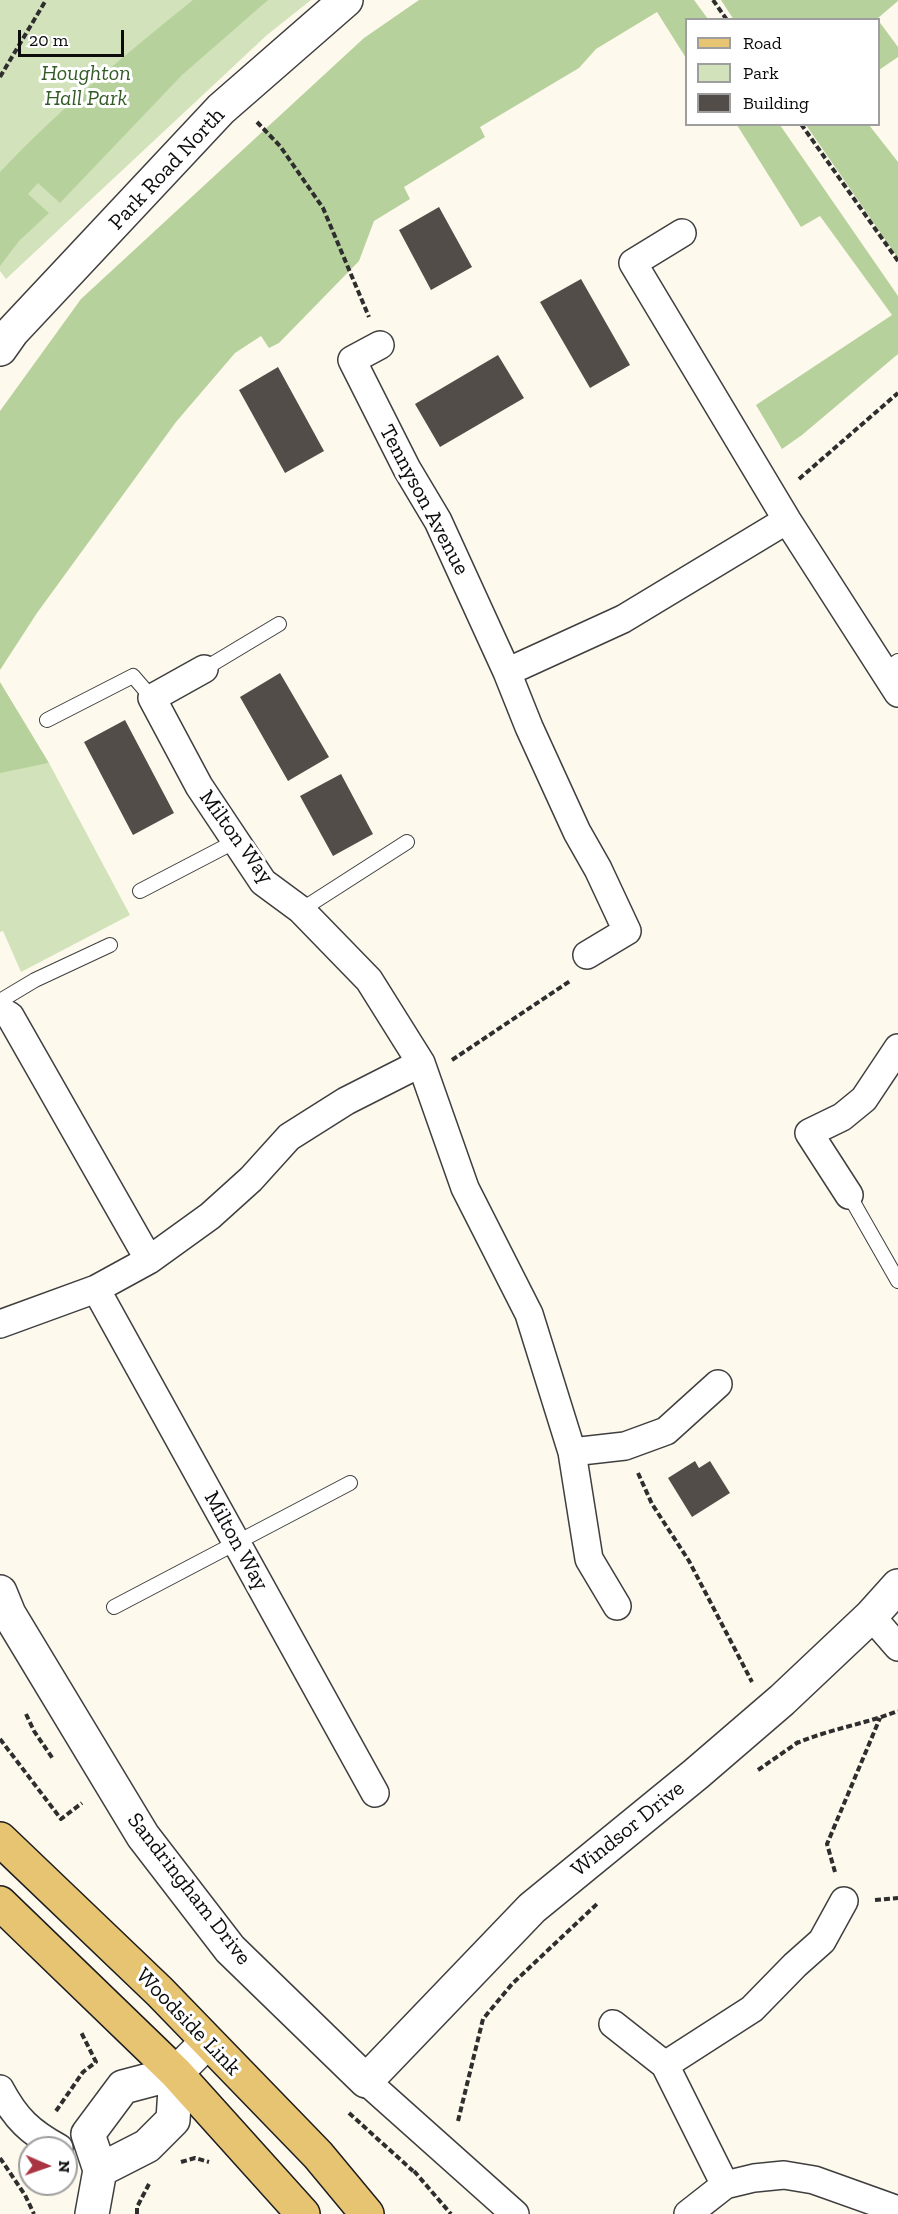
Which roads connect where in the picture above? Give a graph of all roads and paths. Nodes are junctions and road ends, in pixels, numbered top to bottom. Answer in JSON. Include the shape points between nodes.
{"nodes":[{"id":1,"x":46,"y":0,"type":"edge"},
{"id":2,"x":346,"y":0,"type":"edge"},
{"id":3,"x":713,"y":0,"type":"edge"},
{"id":4,"x":726,"y":18,"type":"edge"},
{"id":5,"x":0,"y":77,"type":"edge"},
{"id":6,"x":255,"y":120,"type":"dead end"},
{"id":7,"x":802,"y":126,"type":"edge"},
{"id":8,"x":682,"y":233,"type":"dead end"},
{"id":9,"x":898,"y":261,"type":"edge"},
{"id":10,"x":380,"y":345,"type":"joint"},
{"id":11,"x":0,"y":349,"type":"edge"},
{"id":12,"x":898,"y":393,"type":"edge"},
{"id":13,"x":792,"y":485,"type":"dead end"},
{"id":14,"x":787,"y":520,"type":"junction"},
{"id":15,"x":279,"y":624,"type":"dead end"},
{"id":16,"x":204,"y":669,"type":"joint"},
{"id":17,"x":507,"y":672,"type":"junction"},
{"id":18,"x":893,"y":675,"type":"edge"},
{"id":19,"x":152,"y":698,"type":"junction"},
{"id":20,"x":47,"y":720,"type":"dead end"},
{"id":21,"x":236,"y":842,"type":"junction"},
{"id":22,"x":407,"y":842,"type":"dead end"},
{"id":23,"x":140,"y":891,"type":"dead end"},
{"id":24,"x":301,"y":910,"type":"junction"},
{"id":25,"x":110,"y":945,"type":"dead end"},
{"id":26,"x":586,"y":955,"type":"joint"},
{"id":27,"x":0,"y":1001,"type":"edge"},
{"id":28,"x":0,"y":1010,"type":"edge"},
{"id":29,"x":898,"y":1048,"type":"edge"},
{"id":30,"x":421,"y":1063,"type":"junction"},
{"id":31,"x":849,"y":1195,"type":"joint"},
{"id":32,"x":149,"y":1260,"type":"junction"},
{"id":33,"x":898,"y":1281,"type":"edge"},
{"id":34,"x":96,"y":1288,"type":"junction"},
{"id":35,"x":0,"y":1324,"type":"edge"},
{"id":36,"x":718,"y":1383,"type":"dead end"},
{"id":37,"x":625,"y":1446,"type":"junction"},
{"id":38,"x":572,"y":1452,"type":"junction"},
{"id":39,"x":350,"y":1483,"type":"dead end"},
{"id":40,"x":237,"y":1544,"type":"junction"},
{"id":41,"x":898,"y":1586,"type":"edge"},
{"id":42,"x":0,"y":1592,"type":"edge"},
{"id":43,"x":617,"y":1606,"type":"dead end"},
{"id":44,"x":114,"y":1607,"type":"dead end"},
{"id":45,"x":871,"y":1616,"type":"junction"},
{"id":46,"x":898,"y":1647,"type":"edge"},
{"id":47,"x":771,"y":1709,"type":"junction"},
{"id":48,"x":898,"y":1711,"type":"edge"},
{"id":49,"x":880,"y":1718,"type":"junction"},
{"id":50,"x":0,"y":1738,"type":"edge"},
{"id":51,"x":797,"y":1743,"type":"junction"},
{"id":52,"x":750,"y":1775,"type":"dead end"},
{"id":53,"x":375,"y":1793,"type":"dead end"},
{"id":54,"x":82,"y":1803,"type":"dead end"},
{"id":55,"x":0,"y":1839,"type":"edge"},
{"id":56,"x":601,"y":1899,"type":"dead end"},
{"id":57,"x":844,"y":1902,"type":"joint"},
{"id":58,"x":0,"y":1903,"type":"edge"},
{"id":59,"x":77,"y":2023,"type":"dead end"},
{"id":60,"x":613,"y":2024,"type":"dead end"},
{"id":61,"x":207,"y":2042,"type":"junction"},
{"id":62,"x":665,"y":2066,"type":"junction"},
{"id":63,"x":176,"y":2073,"type":"junction"},
{"id":64,"x":366,"y":2081,"type":"junction"},
{"id":65,"x":0,"y":2089,"type":"edge"},
{"id":66,"x":55,"y":2112,"type":"dead end"},
{"id":67,"x":455,"y":2129,"type":"dead end"},
{"id":68,"x":41,"y":2136,"type":"edge"},
{"id":69,"x":0,"y":2158,"type":"edge"},
{"id":70,"x":78,"y":2158,"type":"edge"},
{"id":71,"x":214,"y":2163,"type":"dead end"},
{"id":72,"x":177,"y":2164,"type":"dead end"},
{"id":73,"x":419,"y":2166,"type":"dead end"},
{"id":74,"x":100,"y":2170,"type":"junction"},
{"id":75,"x":155,"y":2178,"type":"dead end"},
{"id":76,"x":724,"y":2185,"type":"junction"},
{"id":77,"x":898,"y":2210,"type":"edge"},
{"id":78,"x":34,"y":2214,"type":"edge"},
{"id":79,"x":92,"y":2214,"type":"edge"},
{"id":80,"x":137,"y":2214,"type":"edge"},
{"id":81,"x":303,"y":2214,"type":"edge"},
{"id":82,"x":367,"y":2214,"type":"edge"},
{"id":83,"x":451,"y":2214,"type":"edge"},
{"id":84,"x":515,"y":2214,"type":"edge"},
{"id":85,"x":688,"y":2214,"type":"edge"}],
"edges":[{"from":1,"to":5,"type":"path"},
{"from":2,"to":11,"type":"street","name":"Park Road North","via":[[221,110]]},
{"from":3,"to":4,"type":"path"},
{"from":6,"to":10,"type":"path","via":[[280,146],[323,208]]},
{"from":7,"to":9,"type":"path"},
{"from":8,"to":14,"type":"street","via":[[633,263]]},
{"from":10,"to":17,"type":"street","name":"Tennyson Avenue","via":[[352,360],[407,470],[438,521]]},
{"from":12,"to":13,"type":"path"},
{"from":14,"to":17,"type":"street","via":[[623,619]]},
{"from":14,"to":18,"type":"street"},
{"from":15,"to":16,"type":"lane"},
{"from":16,"to":19,"type":"street"},
{"from":17,"to":26,"type":"street","name":"Tennyson Avenue","via":[[577,831],[627,931]]},
{"from":19,"to":20,"type":"lane","via":[[133,676]]},
{"from":19,"to":21,"type":"street","name":"Milton Way"},
{"from":21,"to":23,"type":"lane"},
{"from":21,"to":24,"type":"street","name":"Milton Way","via":[[263,882]]},
{"from":22,"to":24,"type":"lane"},
{"from":24,"to":30,"type":"street","name":"Milton Way","via":[[369,980]]},
{"from":25,"to":27,"type":"lane"},
{"from":26,"to":30,"type":"path","via":[[573,979],[452,1060]]},
{"from":28,"to":32,"type":"street","via":[[10,1016]]},
{"from":29,"to":31,"type":"street","via":[[864,1099],[842,1117],[809,1133]]},
{"from":30,"to":32,"type":"street","via":[[346,1101],[289,1137],[210,1216]]},
{"from":30,"to":38,"type":"street","name":"Milton Way","via":[[465,1188],[529,1314]]},
{"from":31,"to":33,"type":"lane"},
{"from":32,"to":34,"type":"street"},
{"from":34,"to":35,"type":"street"},
{"from":34,"to":40,"type":"street","name":"Milton Way"},
{"from":36,"to":37,"type":"street","via":[[666,1431]]},
{"from":37,"to":38,"type":"street"},
{"from":37,"to":47,"type":"path","via":[[652,1504]]},
{"from":38,"to":43,"type":"street","name":"Milton Way","via":[[589,1559]]},
{"from":39,"to":40,"type":"lane"},
{"from":40,"to":44,"type":"lane"},
{"from":40,"to":53,"type":"street","name":"Milton Way"},
{"from":41,"to":45,"type":"street","name":"Windsor Drive"},
{"from":42,"to":64,"type":"street","name":"Sandringham Drive","via":[[9,1614],[143,1836],[230,1949]]},
{"from":45,"to":46,"type":"street"},
{"from":45,"to":47,"type":"street","name":"Windsor Drive"},
{"from":47,"to":51,"type":"path"},
{"from":47,"to":64,"type":"street","name":"Windsor Drive","via":[[532,1908]]},
{"from":48,"to":49,"type":"path"},
{"from":49,"to":51,"type":"path","via":[[819,1733]]},
{"from":49,"to":57,"type":"path","via":[[826,1844]]},
{"from":50,"to":54,"type":"path","via":[[61,1820]]},
{"from":51,"to":52,"type":"path"},
{"from":55,"to":61,"type":"main road","name":"Woodside Link"},
{"from":56,"to":67,"type":"path","via":[[512,1984],[483,2019]]},
{"from":57,"to":62,"type":"street","via":[[822,1941],[752,2009]]},
{"from":58,"to":63,"type":"main road","name":"Woodside Link"},
{"from":59,"to":66,"type":"path","via":[[96,2062],[83,2072]]},
{"from":60,"to":62,"type":"street"},
{"from":61,"to":63,"type":"street"},
{"from":61,"to":82,"type":"main road","name":"Woodside Link","via":[[318,2155]]},
{"from":62,"to":76,"type":"street"},
{"from":63,"to":74,"type":"street","via":[[173,2120],[147,2146]]},
{"from":63,"to":74,"type":"street","via":[[123,2087],[88,2134]]},
{"from":63,"to":81,"type":"main road","name":"Woodside Link"},
{"from":64,"to":84,"type":"street","name":"Sandringham Drive"},
{"from":65,"to":68,"type":"street","via":[[11,2110]]},
{"from":69,"to":78,"type":"path"},
{"from":70,"to":74,"type":"street"},
{"from":71,"to":72,"type":"path","via":[[195,2158]]},
{"from":73,"to":83,"type":"path","via":[[413,2171]]},
{"from":74,"to":79,"type":"street"},
{"from":75,"to":80,"type":"path","via":[[137,2207]]},
{"from":76,"to":77,"type":"street","via":[[784,2175],[814,2180]]},
{"from":76,"to":85,"type":"street"}]}
